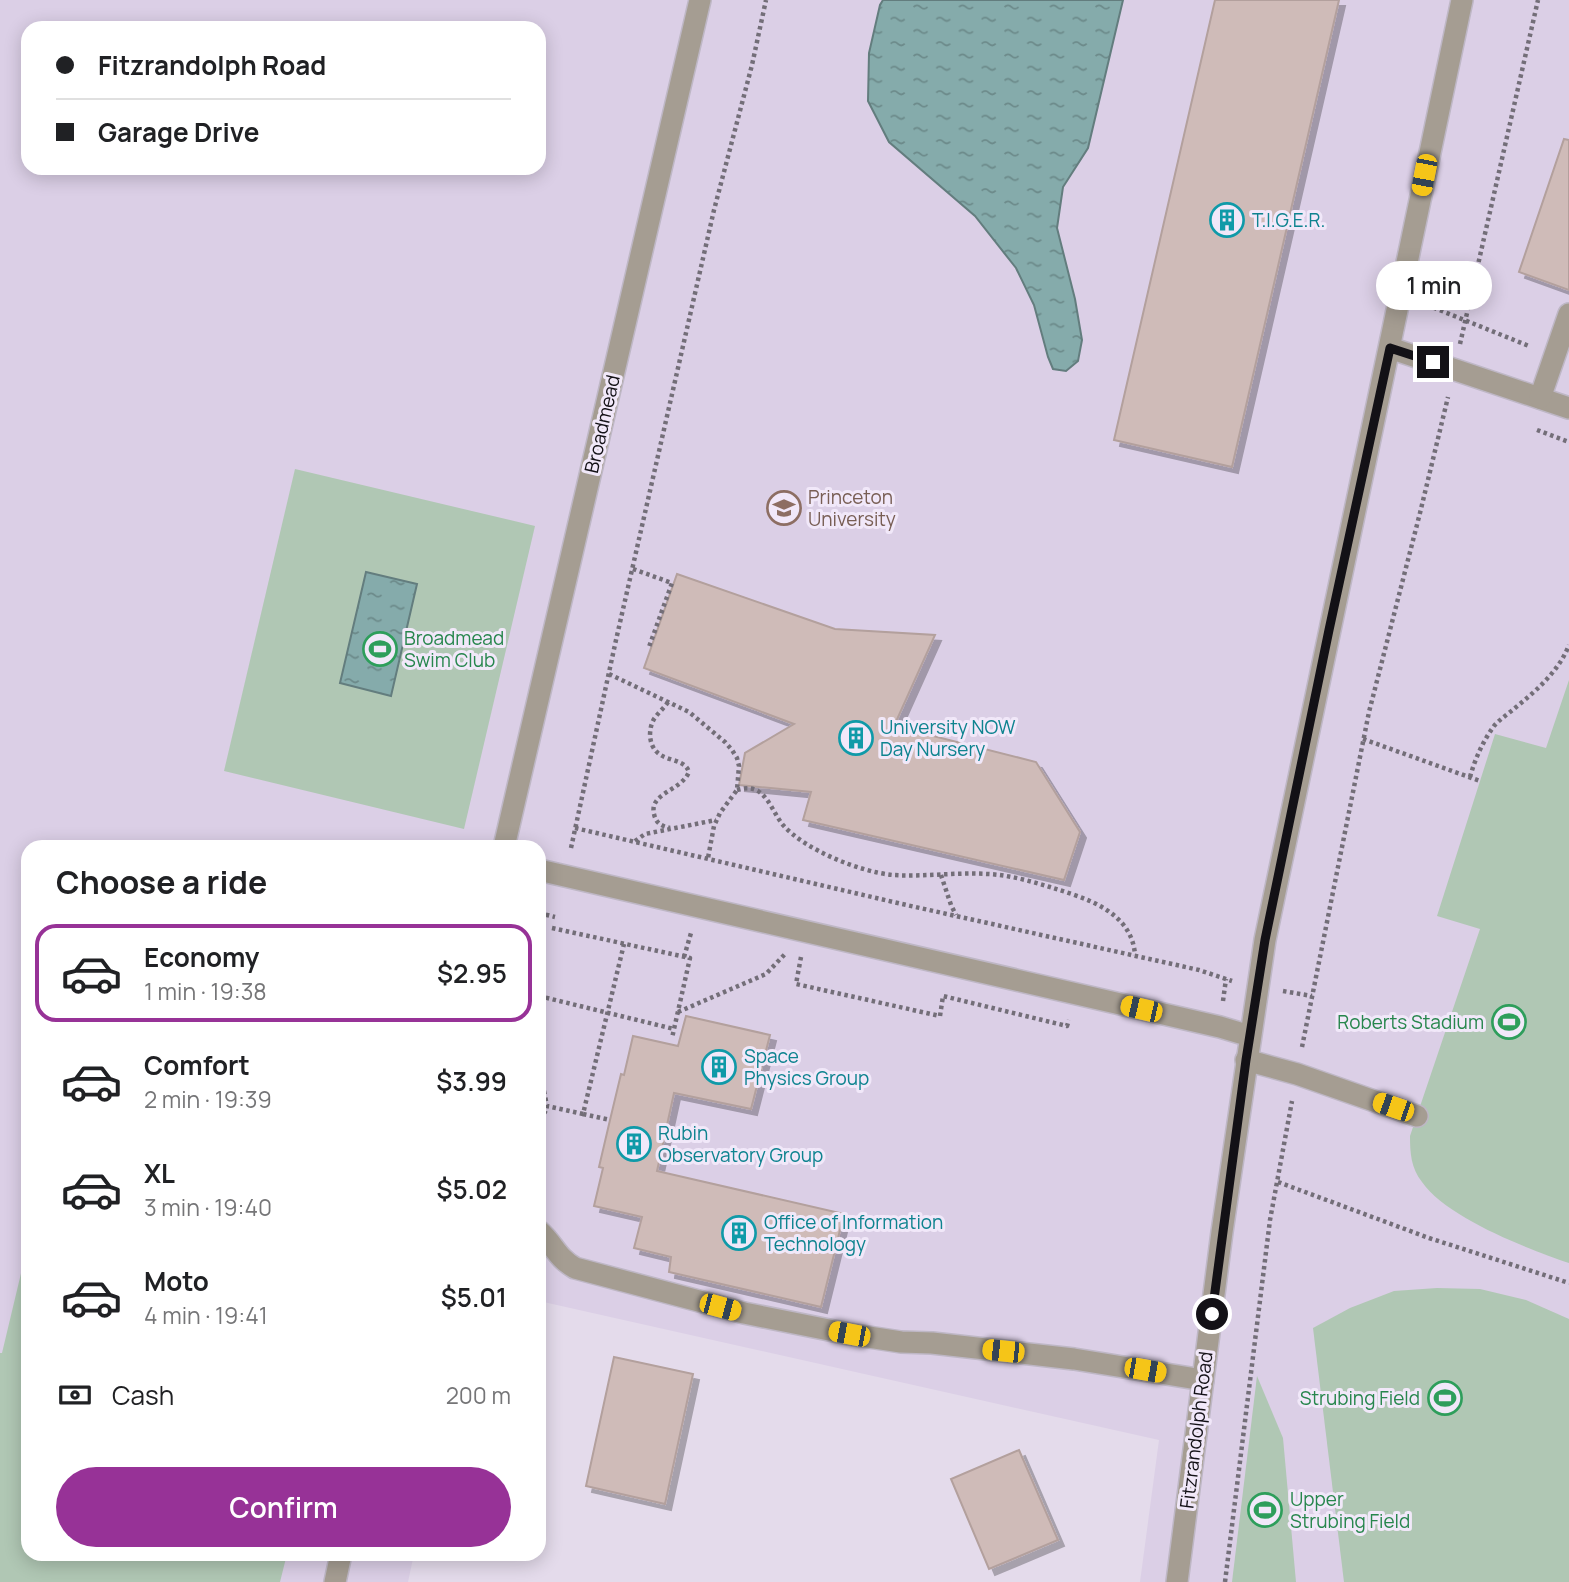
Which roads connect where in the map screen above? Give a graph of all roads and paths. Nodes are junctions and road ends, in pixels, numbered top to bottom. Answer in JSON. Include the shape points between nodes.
{"nodes":[{"id":1,"x":700,"y":0,"type":"edge"},
{"id":2,"x":766,"y":0,"type":"edge"},
{"id":3,"x":1462,"y":0,"type":"edge"},
{"id":4,"x":1538,"y":0,"type":"edge"},
{"id":5,"x":1400,"y":296,"type":"junction"},
{"id":6,"x":1569,"y":314,"type":"edge"},
{"id":7,"x":1466,"y":320,"type":"junction"},
{"id":8,"x":1390,"y":348,"type":"junction"},
{"id":9,"x":1555,"y":356,"type":"junction"},
{"id":10,"x":1454,"y":370,"type":"junction"},
{"id":11,"x":1540,"y":398,"type":"junction"},
{"id":12,"x":1569,"y":408,"type":"edge"},
{"id":13,"x":633,"y":569,"type":"junction"},
{"id":14,"x":1569,"y":645,"type":"edge"},
{"id":15,"x":649,"y":648,"type":"dead end"},
{"id":16,"x":608,"y":674,"type":"junction"},
{"id":17,"x":668,"y":702,"type":"junction"},
{"id":18,"x":1363,"y":739,"type":"junction"},
{"id":19,"x":1470,"y":777,"type":"junction"},
{"id":20,"x":1480,"y":780,"type":"dead end"},
{"id":21,"x":737,"y":790,"type":"junction"},
{"id":22,"x":717,"y":819,"type":"junction"},
{"id":23,"x":575,"y":828,"type":"junction"},
{"id":24,"x":670,"y":828,"type":"junction"},
{"id":25,"x":506,"y":840,"type":"edge"},
{"id":26,"x":635,"y":841,"type":"junction"},
{"id":27,"x":569,"y":857,"type":"dead end"},
{"id":28,"x":708,"y":858,"type":"junction"},
{"id":29,"x":546,"y":872,"type":"edge"},
{"id":30,"x":941,"y":874,"type":"junction"},
{"id":31,"x":546,"y":915,"type":"edge"},
{"id":32,"x":957,"y":916,"type":"junction"},
{"id":33,"x":555,"y":917,"type":"dead end"},
{"id":34,"x":552,"y":928,"type":"dead end"},
{"id":35,"x":693,"y":932,"type":"dead end"},
{"id":36,"x":624,"y":944,"type":"junction"},
{"id":37,"x":772,"y":950,"type":"dead end"},
{"id":38,"x":786,"y":953,"type":"junction"},
{"id":39,"x":1135,"y":955,"type":"junction"},
{"id":40,"x":684,"y":957,"type":"junction"},
{"id":41,"x":1238,"y":982,"type":"dead end"},
{"id":42,"x":1279,"y":990,"type":"dead end"},
{"id":43,"x":1312,"y":996,"type":"junction"},
{"id":44,"x":546,"y":998,"type":"edge"},
{"id":45,"x":677,"y":1012,"type":"junction"},
{"id":46,"x":608,"y":1013,"type":"junction"},
{"id":47,"x":1070,"y":1018,"type":"dead end"},
{"id":48,"x":674,"y":1029,"type":"junction"},
{"id":49,"x":1250,"y":1036,"type":"junction"},
{"id":50,"x":671,"y":1038,"type":"dead end"},
{"id":51,"x":1246,"y":1060,"type":"junction"},
{"id":52,"x":1297,"y":1074,"type":"junction"},
{"id":53,"x":546,"y":1096,"type":"edge"},
{"id":54,"x":547,"y":1106,"type":"joint"},
{"id":55,"x":583,"y":1114,"type":"junction"},
{"id":56,"x":1417,"y":1116,"type":"dead end"},
{"id":57,"x":610,"y":1120,"type":"dead end"},
{"id":58,"x":1278,"y":1182,"type":"junction"},
{"id":59,"x":546,"y":1238,"type":"edge"},
{"id":60,"x":1569,"y":1283,"type":"edge"},
{"id":61,"x":1203,"y":1380,"type":"junction"},
{"id":62,"x":340,"y":1561,"type":"edge"},
{"id":63,"x":335,"y":1582,"type":"edge"},
{"id":64,"x":1177,"y":1582,"type":"edge"},
{"id":65,"x":1225,"y":1582,"type":"edge"}],
"edges":[{"from":1,"to":25,"type":"street","name":"Broadmead"},
{"from":2,"to":13,"type":"path"},
{"from":3,"to":5,"type":"street","name":"Fitzrandolph Road"},
{"from":4,"to":7,"type":"path"},
{"from":5,"to":7,"type":"path"},
{"from":5,"to":8,"type":"street","name":"Fitzrandolph Road"},
{"from":6,"to":9,"type":"street"},
{"from":7,"to":9,"type":"path"},
{"from":7,"to":10,"type":"path"},
{"from":8,"to":10,"type":"street"},
{"from":8,"to":49,"type":"street","name":"Fitzrandolph Road","via":[[1289,817]]},
{"from":9,"to":11,"type":"street"},
{"from":10,"to":11,"type":"street"},
{"from":10,"to":18,"type":"path"},
{"from":11,"to":12,"type":"street"},
{"from":13,"to":15,"type":"path","via":[[672,583]]},
{"from":13,"to":16,"type":"path"},
{"from":14,"to":19,"type":"path","via":[[1547,680],[1496,724]]},
{"from":16,"to":17,"type":"path"},
{"from":16,"to":23,"type":"path"},
{"from":17,"to":21,"type":"path","via":[[689,712],[732,750],[739,766]]},
{"from":17,"to":24,"type":"path","via":[[652,722],[650,739],[663,757],[687,766],[689,772],[654,804],[657,822]]},
{"from":18,"to":19,"type":"path"},
{"from":18,"to":43,"type":"path"},
{"from":19,"to":20,"type":"path"},
{"from":21,"to":22,"type":"path"},
{"from":21,"to":30,"type":"path","via":[[760,792],[784,826],[816,849],[853,866],[891,875]]},
{"from":22,"to":24,"type":"path"},
{"from":22,"to":28,"type":"path"},
{"from":23,"to":26,"type":"path"},
{"from":23,"to":27,"type":"path"},
{"from":24,"to":26,"type":"path"},
{"from":26,"to":28,"type":"path"},
{"from":28,"to":32,"type":"path"},
{"from":29,"to":49,"type":"street"},
{"from":30,"to":32,"type":"path"},
{"from":30,"to":39,"type":"path","via":[[1009,876],[1095,902],[1129,933]]},
{"from":31,"to":33,"type":"path"},
{"from":32,"to":39,"type":"path"},
{"from":34,"to":36,"type":"path"},
{"from":35,"to":40,"type":"path"},
{"from":36,"to":40,"type":"path"},
{"from":36,"to":46,"type":"path"},
{"from":37,"to":38,"type":"path"},
{"from":38,"to":45,"type":"path","via":[[766,974]]},
{"from":38,"to":47,"type":"path","via":[[802,957],[796,984],[940,1016],[943,996],[1068,1026]]},
{"from":39,"to":41,"type":"path"},
{"from":40,"to":45,"type":"path","via":[[690,958]]},
{"from":42,"to":43,"type":"path"},
{"from":43,"to":52,"type":"path"},
{"from":44,"to":46,"type":"path"},
{"from":45,"to":48,"type":"path"},
{"from":46,"to":48,"type":"path"},
{"from":46,"to":55,"type":"path"},
{"from":48,"to":50,"type":"path"},
{"from":49,"to":51,"type":"street","name":"Fitzrandolph Road"},
{"from":51,"to":52,"type":"street"},
{"from":51,"to":61,"type":"street","name":"Fitzrandolph Road"},
{"from":52,"to":56,"type":"street"},
{"from":52,"to":58,"type":"path"},
{"from":53,"to":54,"type":"path"},
{"from":54,"to":55,"type":"path"},
{"from":55,"to":57,"type":"path"},
{"from":58,"to":60,"type":"path"},
{"from":58,"to":65,"type":"path"},
{"from":59,"to":61,"type":"street","via":[[556,1254],[575,1268],[744,1313],[901,1342],[1074,1359]]},
{"from":61,"to":64,"type":"street","name":"Fitzrandolph Road"},
{"from":62,"to":63,"type":"street"}]}
